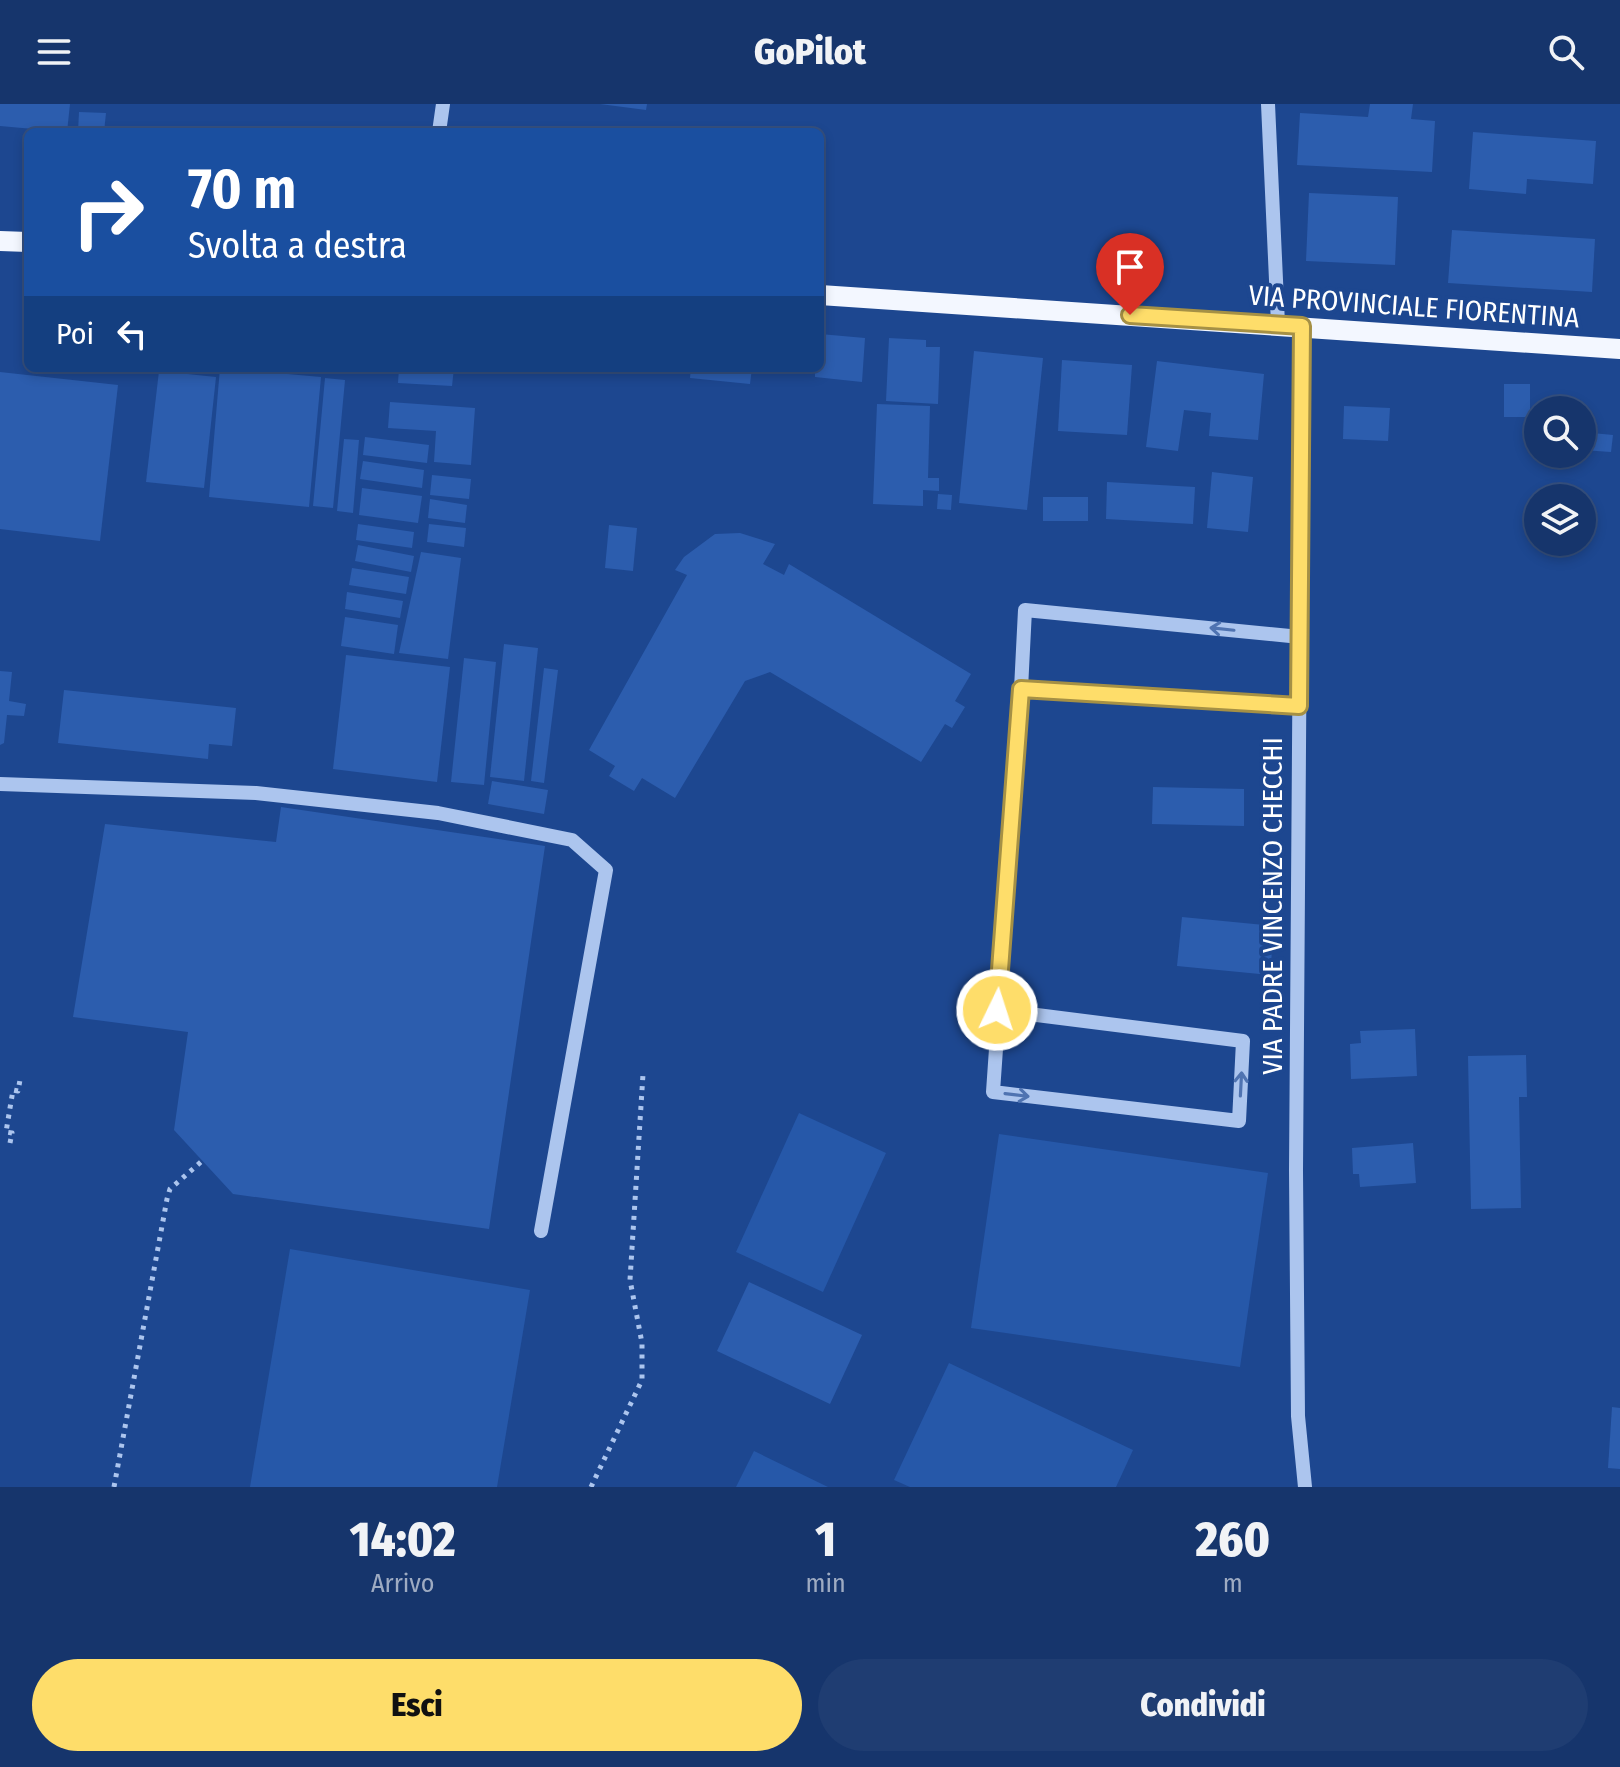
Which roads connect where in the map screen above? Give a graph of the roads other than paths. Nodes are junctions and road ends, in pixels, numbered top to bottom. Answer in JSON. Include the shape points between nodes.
{"nodes":[{"id":1,"x":443,"y":104,"type":"edge"},
{"id":2,"x":1268,"y":104,"type":"edge"},
{"id":3,"x":440,"y":128,"type":"edge"},
{"id":4,"x":0,"y":241,"type":"edge"},
{"id":5,"x":24,"y":242,"type":"edge"},
{"id":6,"x":824,"y":295,"type":"edge"},
{"id":7,"x":1278,"y":324,"type":"junction"},
{"id":8,"x":1302,"y":326,"type":"junction"},
{"id":9,"x":1620,"y":349,"type":"edge"},
{"id":10,"x":1300,"y":637,"type":"junction"},
{"id":11,"x":1021,"y":689,"type":"junction"},
{"id":12,"x":1299,"y":706,"type":"junction"},
{"id":13,"x":0,"y":784,"type":"edge"},
{"id":14,"x":997,"y":1010,"type":"junction"},
{"id":15,"x":541,"y":1231,"type":"dead end"},
{"id":16,"x":1305,"y":1487,"type":"edge"}],
"edges":[{"from":1,"to":3,"type":"street"},
{"from":2,"to":7,"type":"street"},
{"from":4,"to":5,"type":"main road"},
{"from":6,"to":7,"type":"main road","name":"VIA PROVINCIALE FIORENTINA"},
{"from":7,"to":8,"type":"main road","name":"VIA PROVINCIALE FIORENTINA"},
{"from":8,"to":9,"type":"main road","name":"VIA PROVINCIALE FIORENTINA"},
{"from":8,"to":10,"type":"street","name":"VIA PADRE VINCENZO CHECCHI"},
{"from":10,"to":11,"type":"street","one_way":true,"via":[[1025,610]]},
{"from":10,"to":12,"type":"street","name":"VIA PADRE VINCENZO CHECCHI"},
{"from":11,"to":12,"type":"street"},
{"from":11,"to":14,"type":"street"},
{"from":12,"to":16,"type":"street","name":"VIA PADRE VINCENZO CHECCHI","via":[[1298,1416]]},
{"from":13,"to":15,"type":"street","via":[[256,793],[438,813],[572,840],[606,870]]},
{"from":14,"to":14,"type":"street","one_way":true,"via":[[993,1092],[1239,1121],[1243,1041]]}]}
